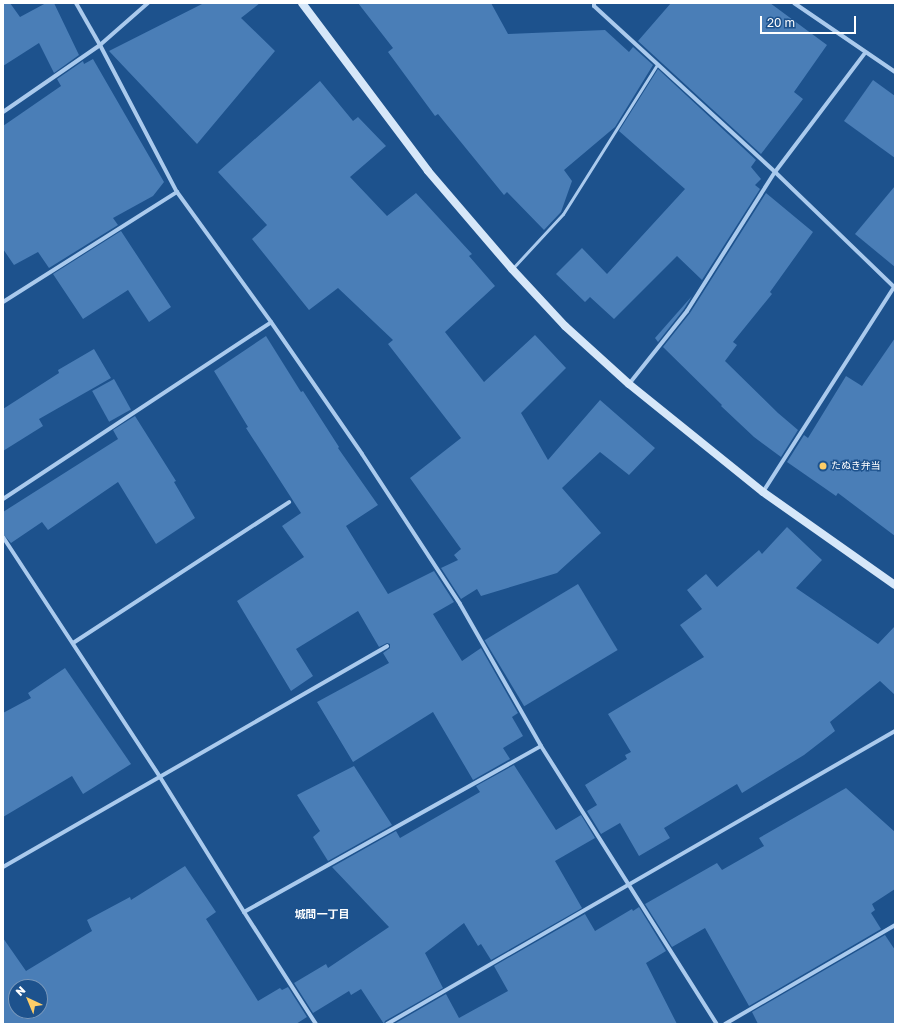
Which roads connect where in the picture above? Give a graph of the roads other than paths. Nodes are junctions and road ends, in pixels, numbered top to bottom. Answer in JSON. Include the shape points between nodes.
{"nodes":[{"id":1,"x":76,"y":3,"type":"edge"},
{"id":2,"x":148,"y":3,"type":"edge"},
{"id":3,"x":302,"y":3,"type":"edge"},
{"id":4,"x":594,"y":3,"type":"edge"},
{"id":5,"x":794,"y":3,"type":"edge"},
{"id":6,"x":100,"y":45,"type":"junction"},
{"id":7,"x":865,"y":53,"type":"junction"},
{"id":8,"x":657,"y":64,"type":"junction"},
{"id":9,"x":895,"y":72,"type":"edge"},
{"id":10,"x":3,"y":112,"type":"edge"},
{"id":11,"x":775,"y":172,"type":"junction"},
{"id":12,"x":177,"y":192,"type":"junction"},
{"id":13,"x":512,"y":269,"type":"junction"},
{"id":14,"x":894,"y":288,"type":"edge"},
{"id":15,"x":3,"y":302,"type":"edge"},
{"id":16,"x":271,"y":322,"type":"junction"},
{"id":17,"x":629,"y":384,"type":"junction"},
{"id":18,"x":763,"y":492,"type":"junction"},
{"id":19,"x":3,"y":499,"type":"edge"},
{"id":20,"x":289,"y":502,"type":"dead end"},
{"id":21,"x":3,"y":537,"type":"edge"},
{"id":22,"x":895,"y":585,"type":"edge"},
{"id":23,"x":73,"y":643,"type":"junction"},
{"id":24,"x":387,"y":646,"type":"dead end"},
{"id":25,"x":895,"y":731,"type":"edge"},
{"id":26,"x":541,"y":746,"type":"junction"},
{"id":27,"x":160,"y":777,"type":"junction"},
{"id":28,"x":3,"y":867,"type":"edge"},
{"id":29,"x":628,"y":884,"type":"junction"},
{"id":30,"x":244,"y":912,"type":"junction"},
{"id":31,"x":895,"y":925,"type":"edge"},
{"id":32,"x":316,"y":1024,"type":"edge"},
{"id":33,"x":387,"y":1024,"type":"edge"},
{"id":34,"x":717,"y":1024,"type":"edge"},
{"id":35,"x":725,"y":1024,"type":"edge"}],
"edges":[{"from":1,"to":6,"type":"street"},
{"from":2,"to":6,"type":"street"},
{"from":3,"to":13,"type":"street","via":[[428,171]]},
{"from":4,"to":8,"type":"street","via":[[594,6]]},
{"from":5,"to":7,"type":"street"},
{"from":6,"to":10,"type":"street"},
{"from":6,"to":12,"type":"street"},
{"from":7,"to":9,"type":"street"},
{"from":7,"to":11,"type":"street"},
{"from":8,"to":11,"type":"street"},
{"from":8,"to":13,"type":"lane","via":[[563,214]]},
{"from":11,"to":14,"type":"street"},
{"from":11,"to":17,"type":"street","via":[[688,311]]},
{"from":12,"to":15,"type":"street"},
{"from":12,"to":16,"type":"street"},
{"from":13,"to":17,"type":"street","via":[[566,326]]},
{"from":14,"to":18,"type":"street"},
{"from":16,"to":19,"type":"street"},
{"from":16,"to":26,"type":"street","via":[[362,454],[460,604]]},
{"from":17,"to":18,"type":"street"},
{"from":18,"to":22,"type":"street"},
{"from":20,"to":23,"type":"street"},
{"from":21,"to":23,"type":"street"},
{"from":23,"to":27,"type":"street"},
{"from":24,"to":27,"type":"street"},
{"from":25,"to":29,"type":"street"},
{"from":26,"to":29,"type":"street"},
{"from":26,"to":30,"type":"street"},
{"from":27,"to":28,"type":"street"},
{"from":27,"to":30,"type":"street"},
{"from":29,"to":33,"type":"street"},
{"from":29,"to":34,"type":"street"},
{"from":30,"to":32,"type":"street"},
{"from":31,"to":35,"type":"street"}]}
